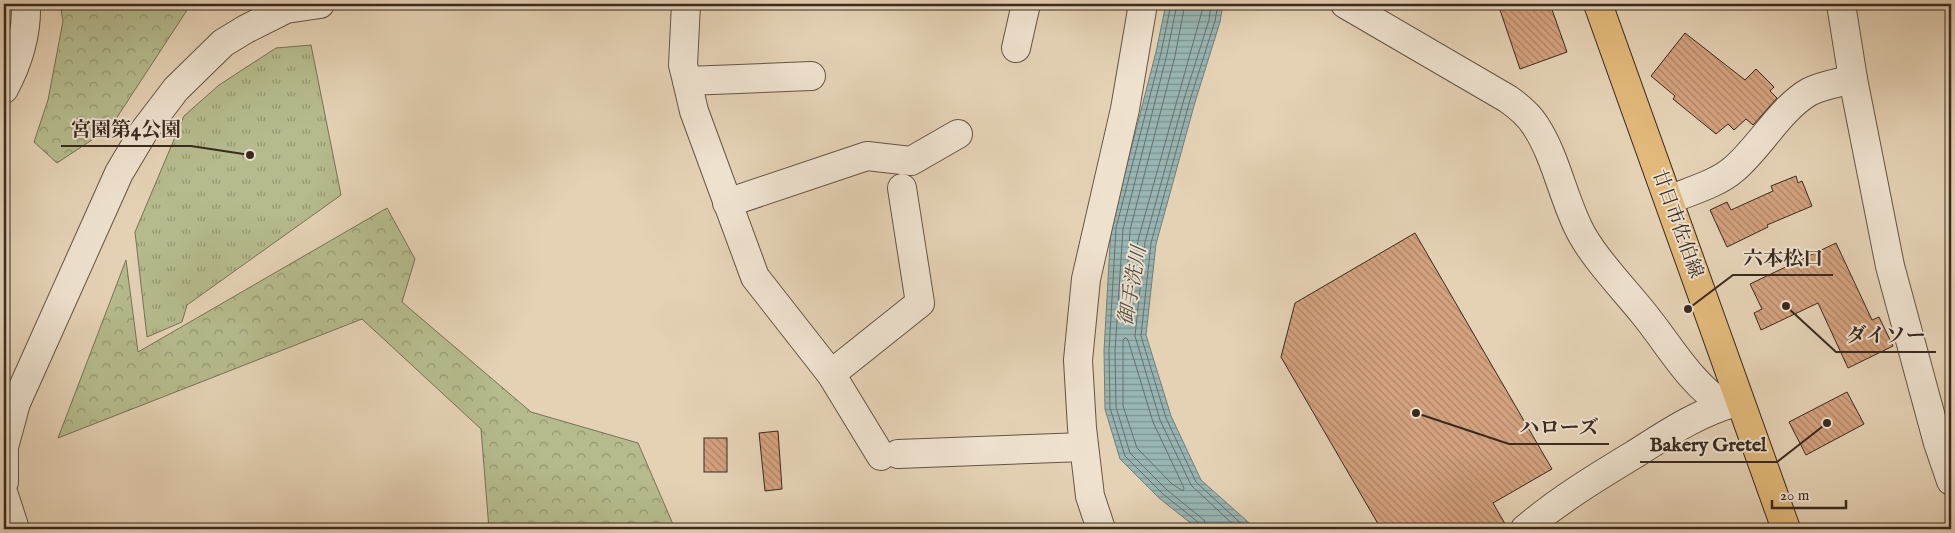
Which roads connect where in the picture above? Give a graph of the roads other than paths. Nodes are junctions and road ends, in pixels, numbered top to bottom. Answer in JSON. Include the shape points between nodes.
{"nodes":[{"id":1,"x":26,"y":4,"type":"edge"},
{"id":2,"x":320,"y":4,"type":"edge"},
{"id":3,"x":686,"y":4,"type":"edge"},
{"id":4,"x":1026,"y":4,"type":"edge"},
{"id":5,"x":1143,"y":4,"type":"edge"},
{"id":6,"x":1345,"y":4,"type":"edge"},
{"id":7,"x":1598,"y":4,"type":"edge"},
{"id":8,"x":1842,"y":4,"type":"edge"},
{"id":9,"x":1016,"y":48,"type":"dead end"},
{"id":10,"x":811,"y":76,"type":"dead end"},
{"id":11,"x":1853,"y":79,"type":"junction"},
{"id":12,"x":687,"y":81,"type":"junction"},
{"id":13,"x":4,"y":89,"type":"edge"},
{"id":14,"x":958,"y":134,"type":"dead end"},
{"id":15,"x":902,"y":188,"type":"dead end"},
{"id":16,"x":1669,"y":200,"type":"junction"},
{"id":17,"x":727,"y":203,"type":"junction"},
{"id":18,"x":831,"y":374,"type":"junction"},
{"id":19,"x":1732,"y":403,"type":"junction"},
{"id":20,"x":1084,"y":447,"type":"junction"},
{"id":21,"x":1951,"y":481,"type":"edge"},
{"id":22,"x":4,"y":482,"type":"edge"},
{"id":23,"x":4,"y":495,"type":"edge"},
{"id":24,"x":12,"y":528,"type":"edge"},
{"id":25,"x":1100,"y":529,"type":"edge"},
{"id":26,"x":1525,"y":529,"type":"edge"},
{"id":27,"x":1786,"y":529,"type":"edge"}],
"edges":[{"from":1,"to":13,"type":"street","via":[[27,23],[14,70]]},
{"from":2,"to":22,"type":"street","via":[[286,9],[223,44],[176,89],[144,131],[118,174],[16,403],[4,447]]},
{"from":3,"to":12,"type":"street","via":[[683,65]]},
{"from":4,"to":9,"type":"street"},
{"from":5,"to":20,"type":"street","via":[[1125,109],[1086,279],[1078,360]]},
{"from":6,"to":19,"type":"street","via":[[1522,110],[1535,124],[1584,239],[1698,386]]},
{"from":7,"to":16,"type":"main road","name":"廿日市佐伯線"},
{"from":8,"to":11,"type":"street"},
{"from":10,"to":12,"type":"street"},
{"from":11,"to":16,"type":"street","via":[[1804,95],[1734,169],[1721,178]]},
{"from":11,"to":21,"type":"street","via":[[1890,266]]},
{"from":12,"to":17,"type":"street","via":[[694,111]]},
{"from":14,"to":17,"type":"street","via":[[911,161],[867,156]]},
{"from":15,"to":18,"type":"street","via":[[920,303]]},
{"from":16,"to":19,"type":"main road","name":"廿日市佐伯線"},
{"from":17,"to":18,"type":"street","via":[[755,277]]},
{"from":18,"to":20,"type":"street","via":[[889,455]]},
{"from":19,"to":26,"type":"street","via":[[1691,419],[1584,485]]},
{"from":19,"to":27,"type":"main road","name":"廿日市佐伯線"},
{"from":20,"to":25,"type":"street","via":[[1090,496]]},
{"from":23,"to":24,"type":"street"}]}
